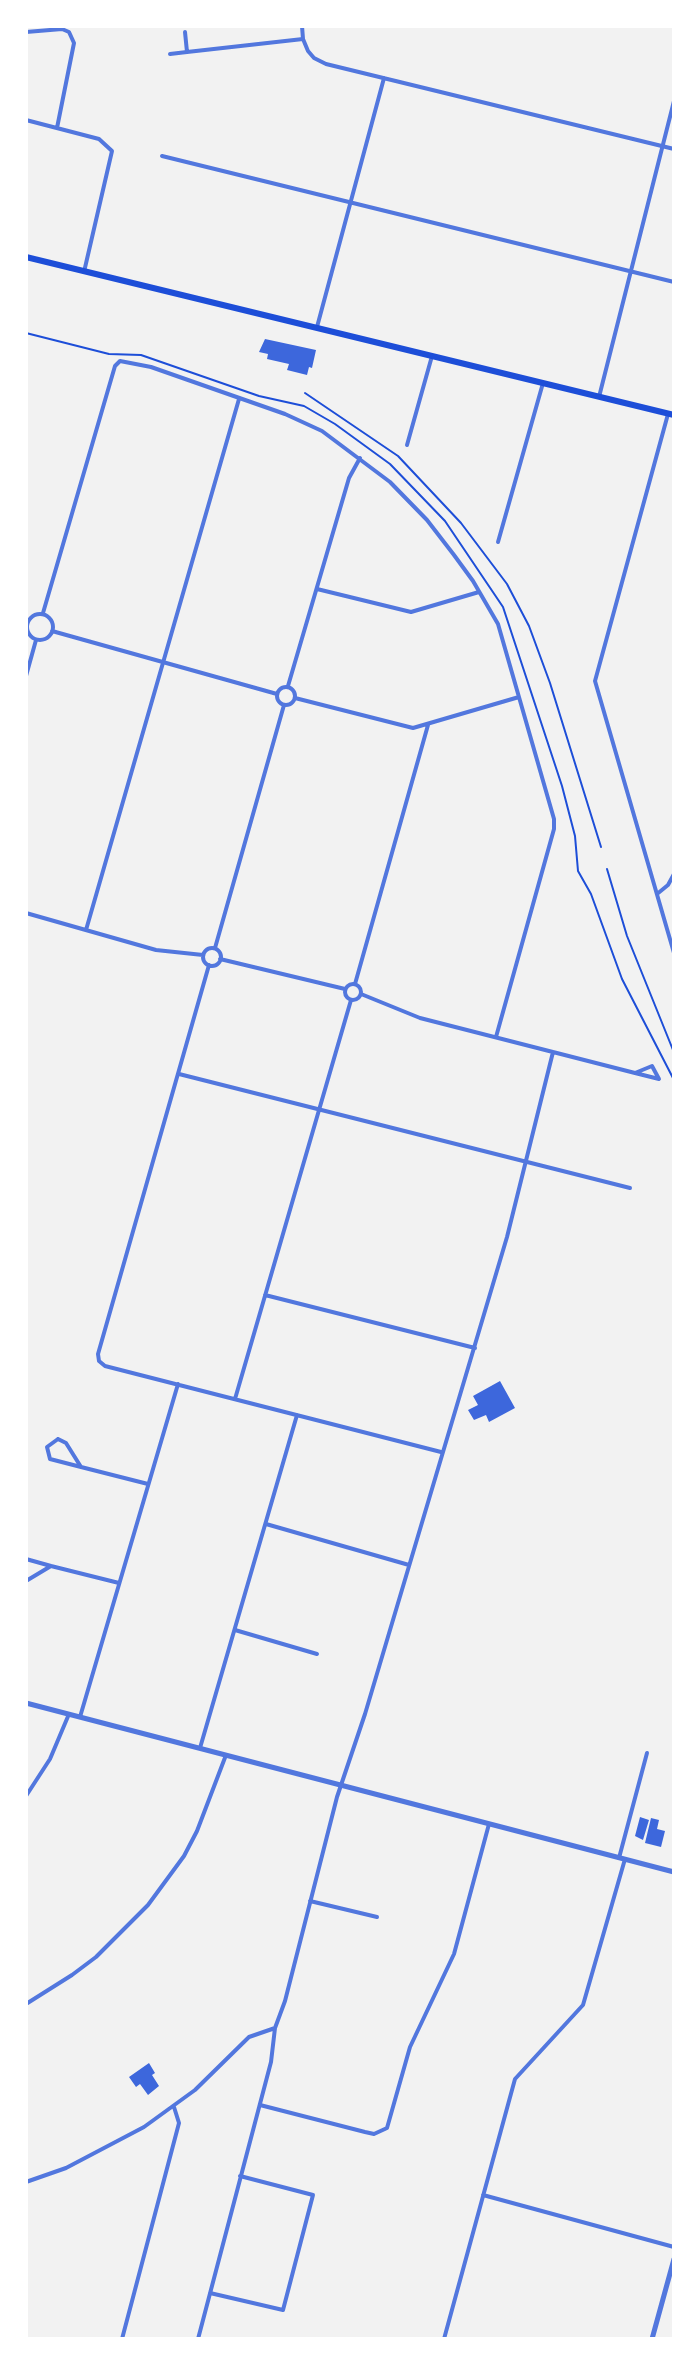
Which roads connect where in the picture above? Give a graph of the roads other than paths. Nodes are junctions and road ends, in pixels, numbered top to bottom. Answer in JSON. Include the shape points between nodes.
{"nodes":[{"id":1,"x":302,"y":26,"type":"edge"},
{"id":2,"x":26,"y":32,"type":"edge"},
{"id":3,"x":185,"y":32,"type":"dead end"},
{"id":4,"x":303,"y":39,"type":"junction"},
{"id":5,"x":187,"y":52,"type":"junction"},
{"id":6,"x":170,"y":54,"type":"dead end"},
{"id":7,"x":384,"y":78,"type":"junction"},
{"id":8,"x":674,"y":101,"type":"edge"},
{"id":9,"x":26,"y":120,"type":"edge"},
{"id":10,"x":57,"y":128,"type":"junction"},
{"id":11,"x":663,"y":146,"type":"junction"},
{"id":12,"x":674,"y":149,"type":"edge"},
{"id":13,"x":162,"y":156,"type":"dead end"},
{"id":14,"x":350,"y":202,"type":"junction"},
{"id":15,"x":26,"y":257,"type":"edge"},
{"id":16,"x":632,"y":271,"type":"junction"},
{"id":17,"x":84,"y":272,"type":"junction"},
{"id":18,"x":674,"y":282,"type":"edge"},
{"id":19,"x":316,"y":328,"type":"junction"},
{"id":20,"x":432,"y":356,"type":"junction"},
{"id":21,"x":543,"y":383,"type":"junction"},
{"id":22,"x":599,"y":397,"type":"junction"},
{"id":23,"x":239,"y":399,"type":"junction"},
{"id":24,"x":671,"y":414,"type":"edge"},
{"id":25,"x":407,"y":445,"type":"dead end"},
{"id":26,"x":360,"y":458,"type":"junction"},
{"id":27,"x":498,"y":542,"type":"dead end"},
{"id":28,"x":317,"y":589,"type":"junction"},
{"id":29,"x":479,"y":592,"type":"junction"},
{"id":30,"x":43,"y":613,"type":"junction"},
{"id":31,"x":26,"y":623,"type":"edge"},
{"id":32,"x":52,"y":631,"type":"junction"},
{"id":33,"x":36,"y":640,"type":"junction"},
{"id":34,"x":164,"y":662,"type":"junction"},
{"id":35,"x":26,"y":676,"type":"edge"},
{"id":36,"x":288,"y":686,"type":"junction"},
{"id":37,"x":277,"y":694,"type":"junction"},
{"id":38,"x":519,"y":697,"type":"junction"},
{"id":39,"x":295,"y":698,"type":"junction"},
{"id":40,"x":284,"y":705,"type":"junction"},
{"id":41,"x":428,"y":725,"type":"junction"},
{"id":42,"x":674,"y":874,"type":"edge"},
{"id":43,"x":657,"y":894,"type":"junction"},
{"id":44,"x":26,"y":913,"type":"edge"},
{"id":45,"x":86,"y":930,"type":"junction"},
{"id":46,"x":215,"y":948,"type":"junction"},
{"id":47,"x":674,"y":953,"type":"edge"},
{"id":48,"x":203,"y":955,"type":"junction"},
{"id":49,"x":220,"y":959,"type":"junction"},
{"id":50,"x":209,"y":965,"type":"junction"},
{"id":51,"x":355,"y":984,"type":"junction"},
{"id":52,"x":345,"y":989,"type":"junction"},
{"id":53,"x":361,"y":994,"type":"junction"},
{"id":54,"x":351,"y":1000,"type":"junction"},
{"id":55,"x":496,"y":1037,"type":"junction"},
{"id":56,"x":553,"y":1052,"type":"junction"},
{"id":57,"x":635,"y":1073,"type":"junction"},
{"id":58,"x":178,"y":1074,"type":"junction"},
{"id":59,"x":318,"y":1109,"type":"junction"},
{"id":60,"x":526,"y":1162,"type":"junction"},
{"id":61,"x":630,"y":1188,"type":"dead end"},
{"id":62,"x":265,"y":1295,"type":"junction"},
{"id":63,"x":475,"y":1348,"type":"junction"},
{"id":64,"x":178,"y":1384,"type":"junction"},
{"id":65,"x":235,"y":1399,"type":"junction"},
{"id":66,"x":297,"y":1415,"type":"junction"},
{"id":67,"x":441,"y":1453,"type":"junction"},
{"id":68,"x":81,"y":1467,"type":"junction"},
{"id":69,"x":148,"y":1484,"type":"junction"},
{"id":70,"x":266,"y":1524,"type":"junction"},
{"id":71,"x":26,"y":1559,"type":"edge"},
{"id":72,"x":409,"y":1565,"type":"junction"},
{"id":73,"x":51,"y":1566,"type":"junction"},
{"id":74,"x":26,"y":1581,"type":"edge"},
{"id":75,"x":119,"y":1583,"type":"junction"},
{"id":76,"x":234,"y":1630,"type":"junction"},
{"id":77,"x":317,"y":1654,"type":"dead end"},
{"id":78,"x":26,"y":1703,"type":"edge"},
{"id":79,"x":69,"y":1714,"type":"junction"},
{"id":80,"x":80,"y":1717,"type":"junction"},
{"id":81,"x":200,"y":1748,"type":"junction"},
{"id":82,"x":647,"y":1753,"type":"dead end"},
{"id":83,"x":226,"y":1755,"type":"junction"},
{"id":84,"x":341,"y":1785,"type":"junction"},
{"id":85,"x":26,"y":1796,"type":"edge"},
{"id":86,"x":489,"y":1824,"type":"junction"},
{"id":87,"x":622,"y":1858,"type":"junction"},
{"id":88,"x":674,"y":1872,"type":"edge"},
{"id":89,"x":310,"y":1901,"type":"junction"},
{"id":90,"x":377,"y":1917,"type":"dead end"},
{"id":91,"x":26,"y":2004,"type":"edge"},
{"id":92,"x":275,"y":2028,"type":"junction"},
{"id":93,"x":260,"y":2105,"type":"junction"},
{"id":94,"x":174,"y":2107,"type":"junction"},
{"id":95,"x":240,"y":2176,"type":"junction"},
{"id":96,"x":26,"y":2182,"type":"edge"},
{"id":97,"x":483,"y":2195,"type":"junction"},
{"id":98,"x":674,"y":2247,"type":"edge"},
{"id":99,"x":674,"y":2259,"type":"edge"},
{"id":100,"x":210,"y":2293,"type":"junction"},
{"id":101,"x":122,"y":2339,"type":"edge"},
{"id":102,"x":198,"y":2339,"type":"edge"},
{"id":103,"x":444,"y":2339,"type":"edge"},
{"id":104,"x":652,"y":2339,"type":"edge"}],
"edges":[{"from":1,"to":4,"type":"street"},
{"from":2,"to":10,"type":"street","via":[[62,29],[74,43]]},
{"from":3,"to":5,"type":"street"},
{"from":4,"to":5,"type":"street"},
{"from":4,"to":7,"type":"street","via":[[322,62]]},
{"from":5,"to":6,"type":"street"},
{"from":7,"to":11,"type":"street"},
{"from":7,"to":14,"type":"street"},
{"from":8,"to":11,"type":"street"},
{"from":9,"to":10,"type":"street"},
{"from":10,"to":17,"type":"street","via":[[99,139],[112,151]]},
{"from":11,"to":12,"type":"street"},
{"from":11,"to":16,"type":"street"},
{"from":13,"to":14,"type":"street"},
{"from":14,"to":16,"type":"street"},
{"from":14,"to":19,"type":"street"},
{"from":15,"to":17,"type":"main road"},
{"from":16,"to":18,"type":"street"},
{"from":16,"to":22,"type":"street"},
{"from":17,"to":19,"type":"main road"},
{"from":19,"to":20,"type":"main road"},
{"from":20,"to":21,"type":"main road"},
{"from":20,"to":25,"type":"street"},
{"from":21,"to":22,"type":"main road"},
{"from":21,"to":27,"type":"street"},
{"from":22,"to":24,"type":"main road"},
{"from":23,"to":26,"type":"street","via":[[322,431]]},
{"from":23,"to":30,"type":"street","via":[[151,367],[125,361],[115,366]]},
{"from":23,"to":34,"type":"street"},
{"from":24,"to":43,"type":"street","via":[[595,681]]},
{"from":26,"to":28,"type":"street","via":[[349,478]]},
{"from":26,"to":29,"type":"street","via":[[427,520]]},
{"from":28,"to":29,"type":"street","via":[[411,612]]},
{"from":28,"to":36,"type":"street"},
{"from":29,"to":38,"type":"street","via":[[498,624]]},
{"from":30,"to":31,"type":"street"},
{"from":30,"to":32,"type":"street","via":[[50,617]]},
{"from":31,"to":33,"type":"street"},
{"from":32,"to":33,"type":"street"},
{"from":32,"to":34,"type":"street"},
{"from":33,"to":35,"type":"street"},
{"from":34,"to":37,"type":"street"},
{"from":34,"to":45,"type":"street"},
{"from":36,"to":37,"type":"street"},
{"from":36,"to":39,"type":"street"},
{"from":37,"to":40,"type":"street"},
{"from":38,"to":41,"type":"street"},
{"from":38,"to":55,"type":"street","via":[[554,825]]},
{"from":39,"to":40,"type":"street"},
{"from":39,"to":41,"type":"street","via":[[413,728]]},
{"from":40,"to":46,"type":"street"},
{"from":41,"to":51,"type":"street"},
{"from":42,"to":43,"type":"street"},
{"from":43,"to":47,"type":"street"},
{"from":44,"to":45,"type":"street"},
{"from":45,"to":48,"type":"street","via":[[156,950]]},
{"from":46,"to":48,"type":"street"},
{"from":46,"to":49,"type":"street"},
{"from":48,"to":50,"type":"street"},
{"from":49,"to":50,"type":"street"},
{"from":49,"to":52,"type":"street"},
{"from":50,"to":58,"type":"street"},
{"from":51,"to":52,"type":"street"},
{"from":51,"to":53,"type":"street"},
{"from":52,"to":54,"type":"street"},
{"from":53,"to":54,"type":"street"},
{"from":53,"to":55,"type":"street","via":[[420,1018]]},
{"from":54,"to":59,"type":"street"},
{"from":55,"to":56,"type":"street"},
{"from":56,"to":57,"type":"street"},
{"from":56,"to":60,"type":"street"},
{"from":57,"to":57,"type":"street","via":[[647,1076],[659,1079],[653,1066]]},
{"from":58,"to":59,"type":"street"},
{"from":58,"to":64,"type":"street","via":[[98,1354],[105,1366]]},
{"from":59,"to":60,"type":"street"},
{"from":59,"to":62,"type":"street"},
{"from":60,"to":61,"type":"street"},
{"from":60,"to":63,"type":"street"},
{"from":62,"to":63,"type":"street"},
{"from":62,"to":65,"type":"street"},
{"from":63,"to":67,"type":"street"},
{"from":64,"to":65,"type":"street"},
{"from":64,"to":69,"type":"street"},
{"from":65,"to":66,"type":"street"},
{"from":66,"to":67,"type":"street"},
{"from":66,"to":70,"type":"street"},
{"from":67,"to":72,"type":"street"},
{"from":68,"to":68,"type":"street","via":[[50,1459],[47,1447],[52,1440],[62,1440]]},
{"from":68,"to":69,"type":"street"},
{"from":69,"to":75,"type":"street"},
{"from":70,"to":72,"type":"street"},
{"from":70,"to":76,"type":"street"},
{"from":71,"to":73,"type":"street"},
{"from":72,"to":84,"type":"street"},
{"from":73,"to":74,"type":"street"},
{"from":73,"to":75,"type":"street"},
{"from":75,"to":80,"type":"street"},
{"from":76,"to":77,"type":"street"},
{"from":76,"to":81,"type":"street"},
{"from":78,"to":79,"type":"street"},
{"from":79,"to":80,"type":"street"},
{"from":79,"to":85,"type":"street","via":[[50,1759]]},
{"from":80,"to":81,"type":"street"},
{"from":81,"to":83,"type":"street"},
{"from":82,"to":87,"type":"street"},
{"from":83,"to":84,"type":"street"},
{"from":83,"to":91,"type":"street","via":[[197,1831],[148,1905],[96,1957]]},
{"from":84,"to":86,"type":"street"},
{"from":84,"to":89,"type":"street"},
{"from":86,"to":87,"type":"street"},
{"from":86,"to":93,"type":"street","via":[[454,1954],[410,2047],[387,2128],[374,2134]]},
{"from":87,"to":88,"type":"street"},
{"from":87,"to":97,"type":"street","via":[[583,2005],[516,2075]]},
{"from":89,"to":90,"type":"street"},
{"from":89,"to":92,"type":"street"},
{"from":92,"to":93,"type":"street"},
{"from":92,"to":94,"type":"street","via":[[249,2037]]},
{"from":93,"to":95,"type":"street"},
{"from":94,"to":96,"type":"street","via":[[119,2142]]},
{"from":94,"to":101,"type":"street","via":[[179,2123]]},
{"from":95,"to":100,"type":"street"},
{"from":95,"to":100,"type":"street","via":[[313,2195],[283,2310]]},
{"from":97,"to":98,"type":"street"},
{"from":97,"to":103,"type":"street"},
{"from":99,"to":104,"type":"street"},
{"from":100,"to":102,"type":"street"}]}
